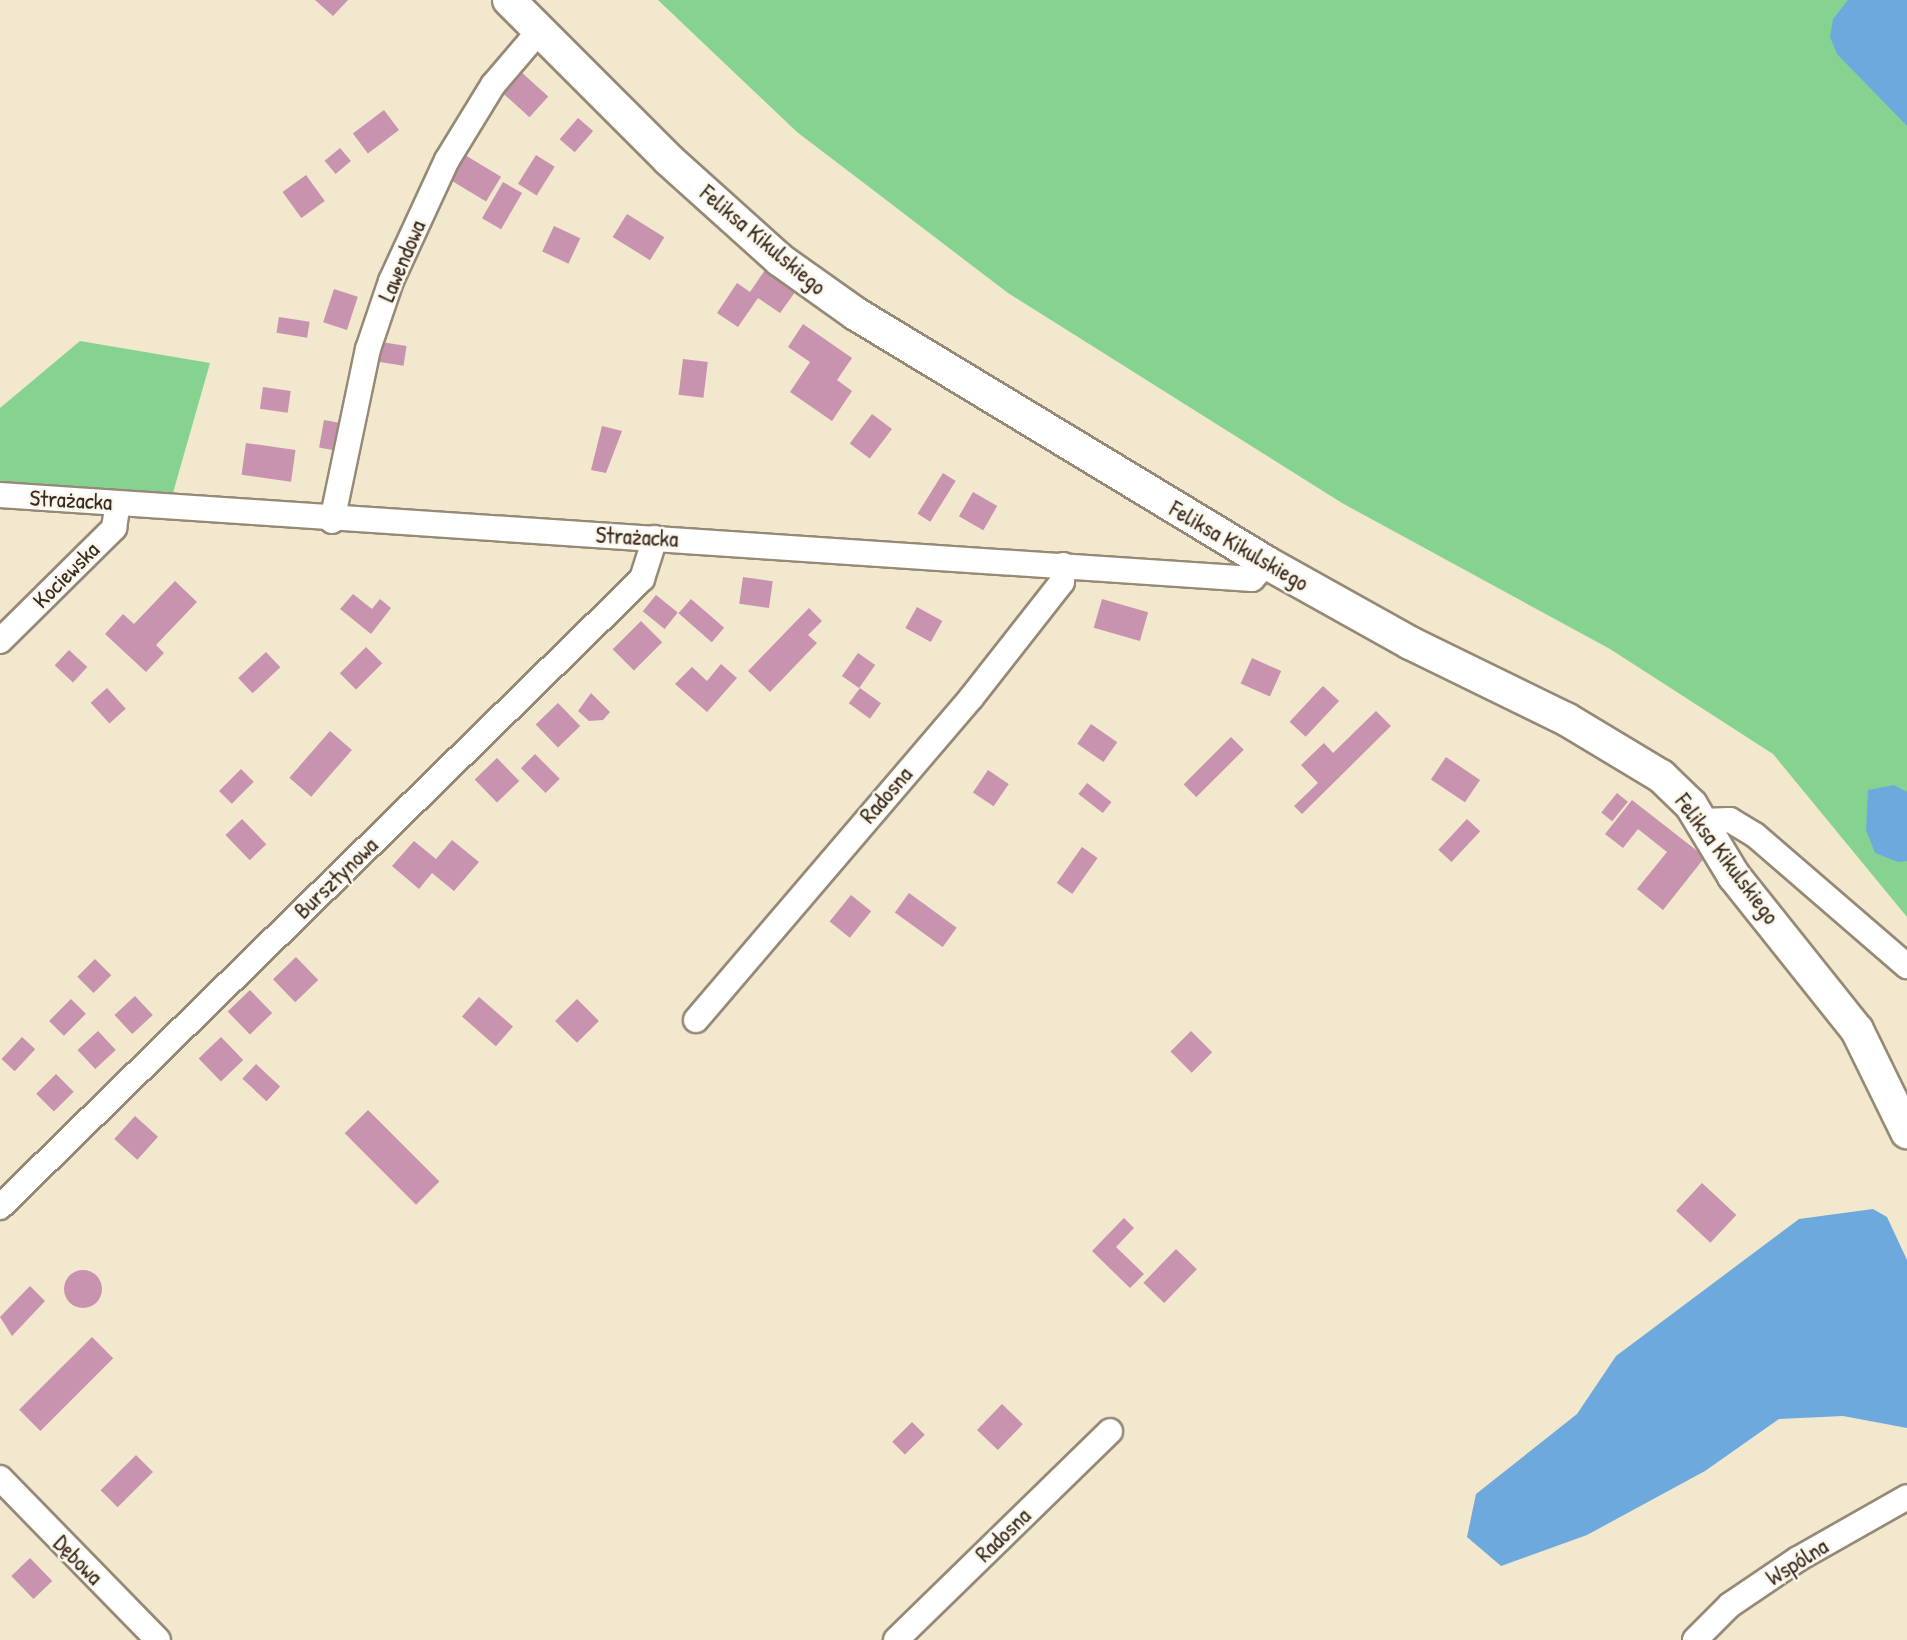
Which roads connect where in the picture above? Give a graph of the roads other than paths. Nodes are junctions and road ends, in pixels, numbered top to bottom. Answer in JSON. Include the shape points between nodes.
{"nodes":[{"id":1,"x":509,"y":0,"type":"edge"},
{"id":2,"x":540,"y":30,"type":"junction"},
{"id":3,"x":0,"y":495,"type":"edge"},
{"id":4,"x":118,"y":503,"type":"junction"},
{"id":5,"x":332,"y":521,"type":"junction"},
{"id":6,"x":655,"y":538,"type":"junction"},
{"id":7,"x":1267,"y":563,"type":"junction"},
{"id":8,"x":1063,"y":565,"type":"junction"},
{"id":9,"x":0,"y":641,"type":"edge"},
{"id":10,"x":1701,"y":821,"type":"junction"},
{"id":11,"x":1907,"y":966,"type":"edge"},
{"id":12,"x":696,"y":1020,"type":"dead end"},
{"id":13,"x":1907,"y":1132,"type":"edge"},
{"id":14,"x":0,"y":1207,"type":"edge"},
{"id":15,"x":1110,"y":1431,"type":"dead end"},
{"id":16,"x":0,"y":1478,"type":"edge"},
{"id":17,"x":1907,"y":1496,"type":"edge"},
{"id":18,"x":158,"y":1640,"type":"edge"},
{"id":19,"x":896,"y":1640,"type":"edge"},
{"id":20,"x":1695,"y":1640,"type":"edge"}],
"edges":[{"from":1,"to":2,"type":"main road","name":"Feliksa Kikulskiego"},
{"from":2,"to":5,"type":"street","name":"Lawendowa","via":[[493,85],[447,160],[391,281],[365,360]]},
{"from":2,"to":7,"type":"main road","name":"Feliksa Kikulskiego","via":[[780,260],[856,314]]},
{"from":3,"to":4,"type":"street","name":"Strażacka"},
{"from":4,"to":5,"type":"street","name":"Strażacka"},
{"from":4,"to":9,"type":"street","name":"Kociewska","via":[[114,528]]},
{"from":5,"to":6,"type":"street","name":"Strażacka"},
{"from":6,"to":8,"type":"street","name":"Strażacka"},
{"from":6,"to":14,"type":"street","name":"Bursztynowa","via":[[642,579]]},
{"from":7,"to":8,"type":"street","name":"Strażacka","via":[[1252,579]]},
{"from":7,"to":10,"type":"main road","name":"Feliksa Kikulskiego","via":[[1613,744],[1661,776]]},
{"from":8,"to":12,"type":"street","name":"Radosna","via":[[1062,582],[971,698]]},
{"from":10,"to":11,"type":"street","via":[[1730,820],[1755,835]]},
{"from":10,"to":13,"type":"main road","name":"Feliksa Kikulskiego","via":[[1734,876],[1857,1030]]},
{"from":15,"to":19,"type":"street","name":"Radosna"},
{"from":16,"to":18,"type":"street","name":"Dębowa"},
{"from":17,"to":20,"type":"street","name":"Wspólna","via":[[1798,1559],[1730,1605]]}]}
